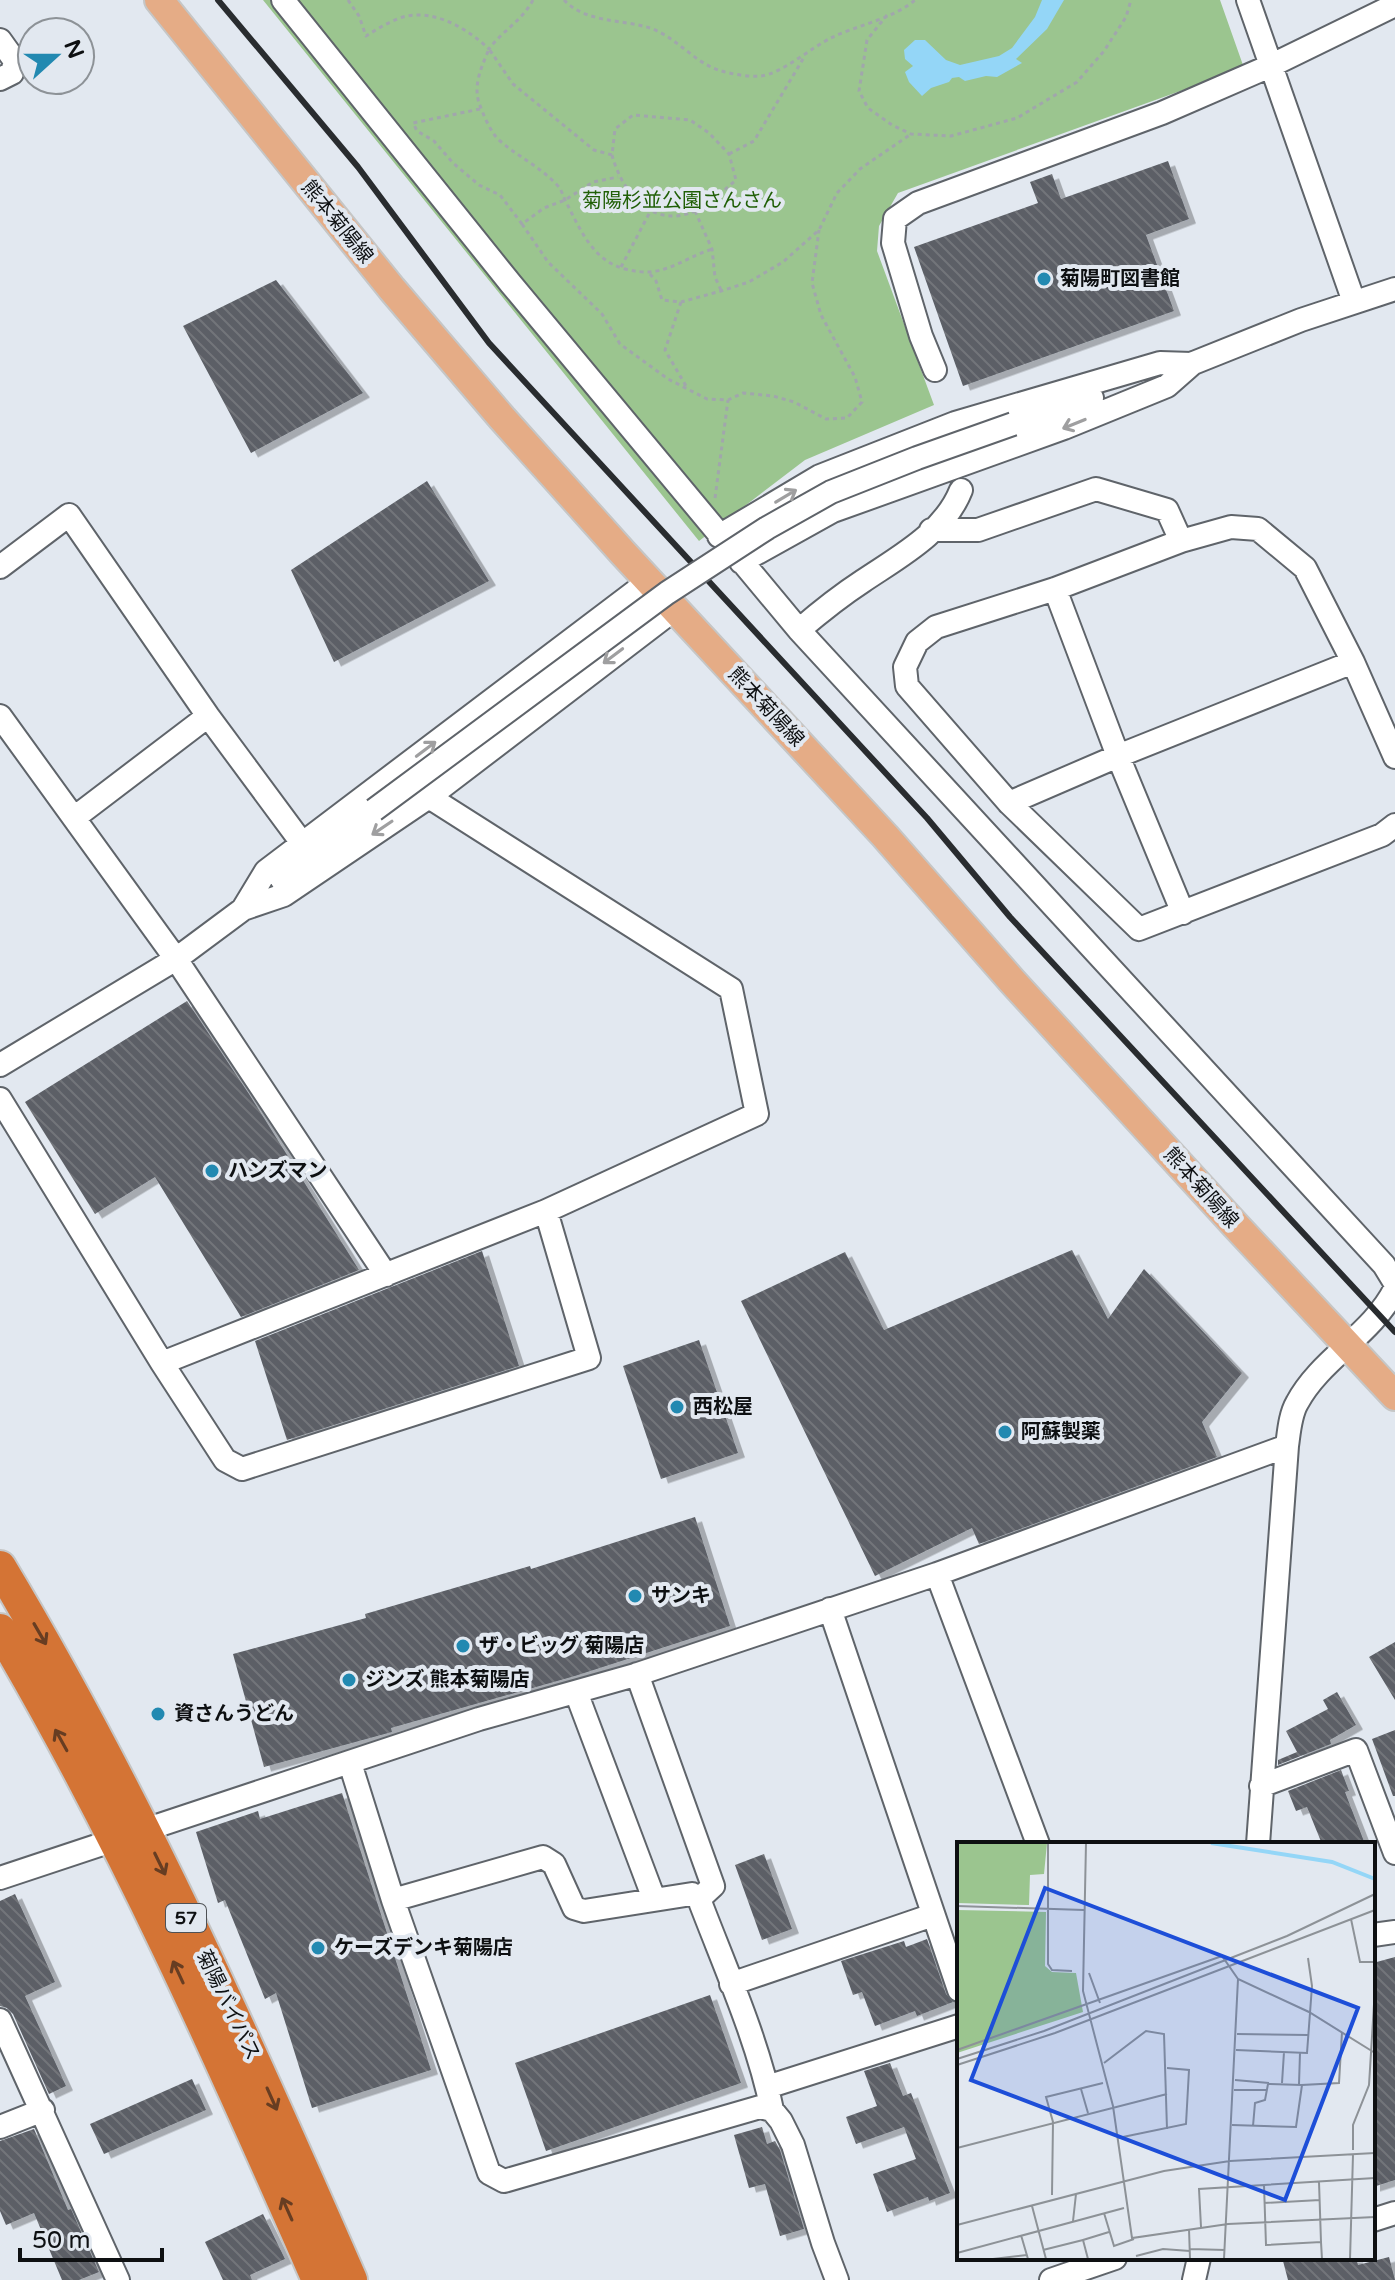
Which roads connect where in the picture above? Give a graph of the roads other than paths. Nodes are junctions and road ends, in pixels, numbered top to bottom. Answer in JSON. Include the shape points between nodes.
{"nodes":[{"id":1,"x":159,"y":0,"type":"edge"},
{"id":2,"x":283,"y":0,"type":"edge"},
{"id":3,"x":1248,"y":0,"type":"edge"},
{"id":4,"x":1395,"y":5,"type":"edge"},
{"id":5,"x":0,"y":40,"type":"edge"},
{"id":6,"x":1270,"y":66,"type":"junction"},
{"id":7,"x":0,"y":79,"type":"edge"},
{"id":8,"x":1395,"y":289,"type":"edge"},
{"id":9,"x":1354,"y":302,"type":"junction"},
{"id":10,"x":1192,"y":364,"type":"junction"},
{"id":11,"x":935,"y":370,"type":"dead end"},
{"id":12,"x":961,"y":490,"type":"dead end"},
{"id":13,"x":931,"y":530,"type":"junction"},
{"id":14,"x":719,"y":536,"type":"junction"},
{"id":15,"x":1181,"y":541,"type":"junction"},
{"id":16,"x":741,"y":562,"type":"junction"},
{"id":17,"x":0,"y":567,"type":"edge"},
{"id":18,"x":649,"y":581,"type":"junction"},
{"id":19,"x":1055,"y":589,"type":"junction"},
{"id":20,"x":675,"y":609,"type":"junction"},
{"id":21,"x":799,"y":630,"type":"junction"},
{"id":22,"x":1353,"y":662,"type":"junction"},
{"id":23,"x":0,"y":716,"type":"edge"},
{"id":24,"x":208,"y":716,"type":"junction"},
{"id":25,"x":1118,"y":756,"type":"junction"},
{"id":26,"x":1395,"y":757,"type":"edge"},
{"id":27,"x":429,"y":797,"type":"junction"},
{"id":28,"x":1009,"y":803,"type":"junction"},
{"id":29,"x":74,"y":818,"type":"junction"},
{"id":30,"x":1395,"y":825,"type":"edge"},
{"id":31,"x":302,"y":843,"type":"junction"},
{"id":32,"x":243,"y":909,"type":"junction"},
{"id":33,"x":1183,"y":913,"type":"junction"},
{"id":34,"x":176,"y":959,"type":"junction"},
{"id":35,"x":0,"y":1065,"type":"edge"},
{"id":36,"x":0,"y":1099,"type":"edge"},
{"id":37,"x":546,"y":1211,"type":"junction"},
{"id":38,"x":386,"y":1275,"type":"junction"},
{"id":39,"x":1395,"y":1283,"type":"edge"},
{"id":40,"x":1395,"y":1289,"type":"edge"},
{"id":41,"x":1348,"y":1346,"type":"junction"},
{"id":42,"x":162,"y":1363,"type":"junction"},
{"id":43,"x":1395,"y":1396,"type":"edge"},
{"id":44,"x":1287,"y":1446,"type":"junction"},
{"id":45,"x":0,"y":1567,"type":"edge"},
{"id":46,"x":937,"y":1574,"type":"junction"},
{"id":47,"x":830,"y":1609,"type":"junction"},
{"id":48,"x":0,"y":1630,"type":"edge"},
{"id":49,"x":637,"y":1674,"type":"junction"},
{"id":50,"x":576,"y":1692,"type":"junction"},
{"id":51,"x":350,"y":1763,"type":"junction"},
{"id":52,"x":1261,"y":1786,"type":"junction"},
{"id":53,"x":130,"y":1835,"type":"junction"},
{"id":54,"x":1037,"y":1842,"type":"edge"},
{"id":55,"x":1258,"y":1842,"type":"edge"},
{"id":56,"x":1395,"y":1853,"type":"edge"},
{"id":57,"x":0,"y":1878,"type":"edge"},
{"id":58,"x":654,"y":1899,"type":"junction"},
{"id":59,"x":699,"y":1899,"type":"junction"},
{"id":60,"x":393,"y":1900,"type":"junction"},
{"id":61,"x":933,"y":1915,"type":"junction"},
{"id":62,"x":1395,"y":1932,"type":"edge"},
{"id":63,"x":1375,"y":1935,"type":"edge"},
{"id":64,"x":731,"y":1984,"type":"junction"},
{"id":65,"x":957,"y":1984,"type":"edge"},
{"id":66,"x":0,"y":2020,"type":"edge"},
{"id":67,"x":957,"y":2027,"type":"edge"},
{"id":68,"x":770,"y":2098,"type":"junction"},
{"id":69,"x":43,"y":2110,"type":"junction"},
{"id":70,"x":0,"y":2127,"type":"edge"},
{"id":71,"x":1395,"y":2213,"type":"edge"},
{"id":72,"x":1375,"y":2219,"type":"edge"},
{"id":73,"x":1109,"y":2260,"type":"edge"},
{"id":74,"x":1199,"y":2260,"type":"edge"},
{"id":75,"x":118,"y":2280,"type":"edge"},
{"id":76,"x":318,"y":2280,"type":"edge"},
{"id":77,"x":351,"y":2280,"type":"edge"},
{"id":78,"x":837,"y":2280,"type":"edge"},
{"id":79,"x":1051,"y":2280,"type":"edge"},
{"id":80,"x":1194,"y":2280,"type":"edge"}],
"edges":[{"from":1,"to":18,"type":"main road","name":"熊本菊陽線","via":[[392,289]]},
{"from":2,"to":14,"type":"street"},
{"from":3,"to":6,"type":"street"},
{"from":4,"to":6,"type":"street"},
{"from":5,"to":7,"type":"street","via":[[15,61],[12,73]]},
{"from":6,"to":9,"type":"street"},
{"from":6,"to":11,"type":"street","via":[[1162,113],[918,203],[895,219],[893,243]]},
{"from":8,"to":9,"type":"street"},
{"from":9,"to":10,"type":"street"},
{"from":14,"to":10,"type":"street","one_way":true,"via":[[820,476],[955,423],[1160,363]]},
{"from":10,"to":16,"type":"street","one_way":true,"via":[[1167,386],[833,511]]},
{"from":10,"to":32,"type":"street","bridge":true,"via":[[917,458],[831,492],[767,528],[667,593]]},
{"from":12,"to":13,"type":"street","via":[[953,510]]},
{"from":13,"to":15,"type":"street","via":[[978,530],[1096,489],[1167,510]]},
{"from":13,"to":21,"type":"street"},
{"from":14,"to":16,"type":"street"},
{"from":15,"to":19,"type":"street"},
{"from":15,"to":22,"type":"street","via":[[1231,527],[1258,529],[1305,568]]},
{"from":16,"to":21,"type":"street"},
{"from":17,"to":24,"type":"street","via":[[69,515]]},
{"from":18,"to":20,"type":"main road","name":"熊本菊陽線"},
{"from":31,"to":18,"type":"street","one_way":true},
{"from":19,"to":25,"type":"street"},
{"from":19,"to":28,"type":"street","via":[[936,627],[917,642],[905,667],[907,686]]},
{"from":20,"to":27,"type":"street","one_way":true},
{"from":20,"to":41,"type":"main road","name":"熊本菊陽線"},
{"from":21,"to":39,"type":"street","via":[[1384,1265]]},
{"from":22,"to":25,"type":"street"},
{"from":22,"to":26,"type":"street"},
{"from":23,"to":29,"type":"street"},
{"from":24,"to":29,"type":"street"},
{"from":24,"to":31,"type":"street"},
{"from":25,"to":28,"type":"street"},
{"from":25,"to":33,"type":"street"},
{"from":27,"to":32,"type":"street","one_way":true,"via":[[284,895]]},
{"from":27,"to":37,"type":"street","via":[[731,989],[757,1114]]},
{"from":28,"to":33,"type":"street","via":[[1139,929]]},
{"from":29,"to":34,"type":"street"},
{"from":30,"to":33,"type":"street","via":[[1382,835]]},
{"from":31,"to":32,"type":"street","via":[[266,871]]},
{"from":32,"to":34,"type":"street"},
{"from":34,"to":35,"type":"street"},
{"from":34,"to":38,"type":"street"},
{"from":36,"to":42,"type":"street"},
{"from":37,"to":38,"type":"street"},
{"from":37,"to":42,"type":"street","via":[[589,1358],[242,1469],[225,1460]]},
{"from":38,"to":42,"type":"street"},
{"from":40,"to":41,"type":"street","via":[[1387,1305]]},
{"from":41,"to":43,"type":"main road","name":"熊本菊陽線"},
{"from":41,"to":44,"type":"street","via":[[1315,1375],[1295,1406]]},
{"from":44,"to":46,"type":"street"},
{"from":44,"to":52,"type":"street"},
{"from":45,"to":53,"type":"highway","name":"菊陽バイパス","number":"57","one_way":true,"via":[[88,1721]]},
{"from":46,"to":47,"type":"street"},
{"from":46,"to":54,"type":"street"},
{"from":47,"to":49,"type":"street"},
{"from":47,"to":61,"type":"street"},
{"from":53,"to":48,"type":"highway","name":"菊陽バイパス","number":"57","one_way":true},
{"from":49,"to":50,"type":"street"},
{"from":49,"to":59,"type":"street","via":[[713,1886]]},
{"from":50,"to":51,"type":"street"},
{"from":50,"to":58,"type":"street"},
{"from":51,"to":53,"type":"street"},
{"from":51,"to":60,"type":"street"},
{"from":52,"to":55,"type":"street"},
{"from":52,"to":56,"type":"street","via":[[1356,1750]]},
{"from":53,"to":57,"type":"street"},
{"from":76,"to":53,"type":"highway","name":"菊陽バイパス","number":"57","one_way":true},
{"from":53,"to":77,"type":"highway","name":"菊陽バイパス","number":"57","one_way":true,"via":[[265,2082]]},
{"from":58,"to":59,"type":"street","via":[[692,1894]]},
{"from":58,"to":60,"type":"street","via":[[584,1911],[574,1908],[554,1864],[543,1857]]},
{"from":59,"to":64,"type":"street"},
{"from":60,"to":68,"type":"street","via":[[489,2173],[504,2181],[760,2107]]},
{"from":61,"to":64,"type":"street"},
{"from":61,"to":65,"type":"street"},
{"from":62,"to":63,"type":"street"},
{"from":64,"to":68,"type":"street"},
{"from":66,"to":69,"type":"street"},
{"from":67,"to":68,"type":"street"},
{"from":68,"to":78,"type":"street","via":[[793,2145]]},
{"from":69,"to":70,"type":"street"},
{"from":69,"to":75,"type":"street"},
{"from":71,"to":72,"type":"street"},
{"from":73,"to":79,"type":"street"},
{"from":74,"to":80,"type":"street"}]}
